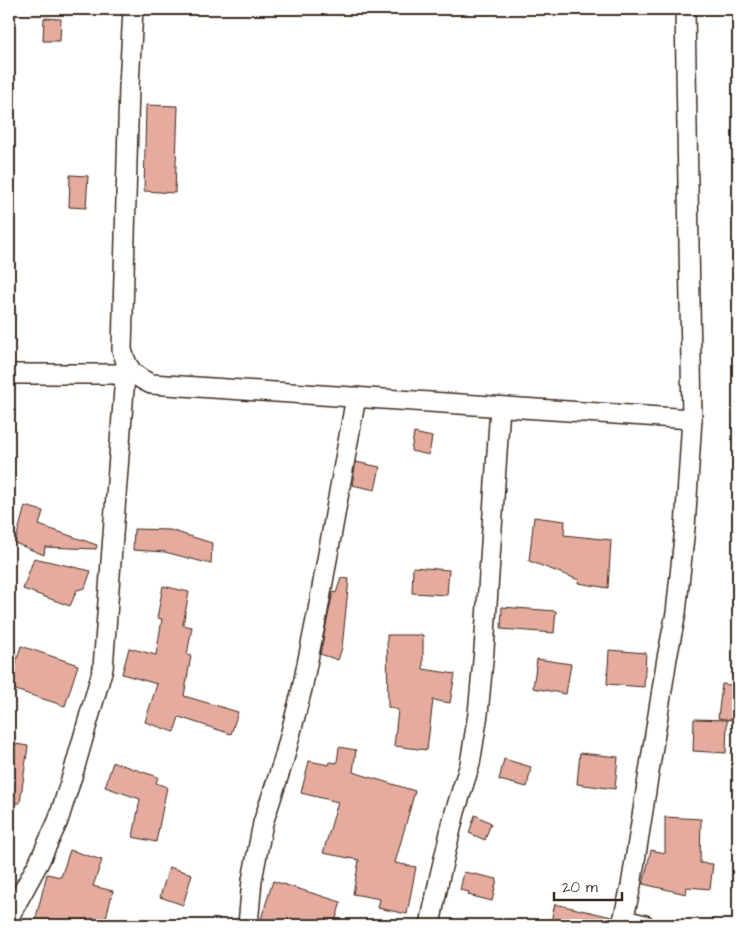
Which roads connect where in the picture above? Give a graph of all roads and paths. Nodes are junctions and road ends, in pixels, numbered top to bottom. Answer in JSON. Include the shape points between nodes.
{"nodes":[{"id":1,"x":133,"y":9,"type":"edge"},
{"id":2,"x":685,"y":9,"type":"edge"},
{"id":3,"x":128,"y":371,"type":"junction"},
{"id":4,"x":9,"y":374,"type":"edge"},
{"id":5,"x":356,"y":397,"type":"junction"},
{"id":6,"x":500,"y":407,"type":"junction"},
{"id":7,"x":692,"y":419,"type":"junction"},
{"id":8,"x":9,"y":917,"type":"edge"},
{"id":9,"x":623,"y":923,"type":"edge"},
{"id":10,"x":248,"y":925,"type":"edge"},
{"id":11,"x":430,"y":925,"type":"edge"},
{"id":12,"x":645,"y":925,"type":"edge"}],
"edges":[{"from":1,"to":3,"type":"street","via":[[122,350]]},
{"from":2,"to":7,"type":"street"},
{"from":3,"to":4,"type":"street"},
{"from":3,"to":5,"type":"street","via":[[151,384]]},
{"from":3,"to":8,"type":"street","via":[[103,668],[58,821]]},
{"from":5,"to":6,"type":"street"},
{"from":5,"to":10,"type":"street","via":[[302,689],[263,823],[252,880]]},
{"from":6,"to":7,"type":"street"},
{"from":6,"to":11,"type":"street","via":[[478,714],[470,764],[453,821]]},
{"from":7,"to":9,"type":"street","via":[[679,590]]},
{"from":9,"to":12,"type":"street"}]}
